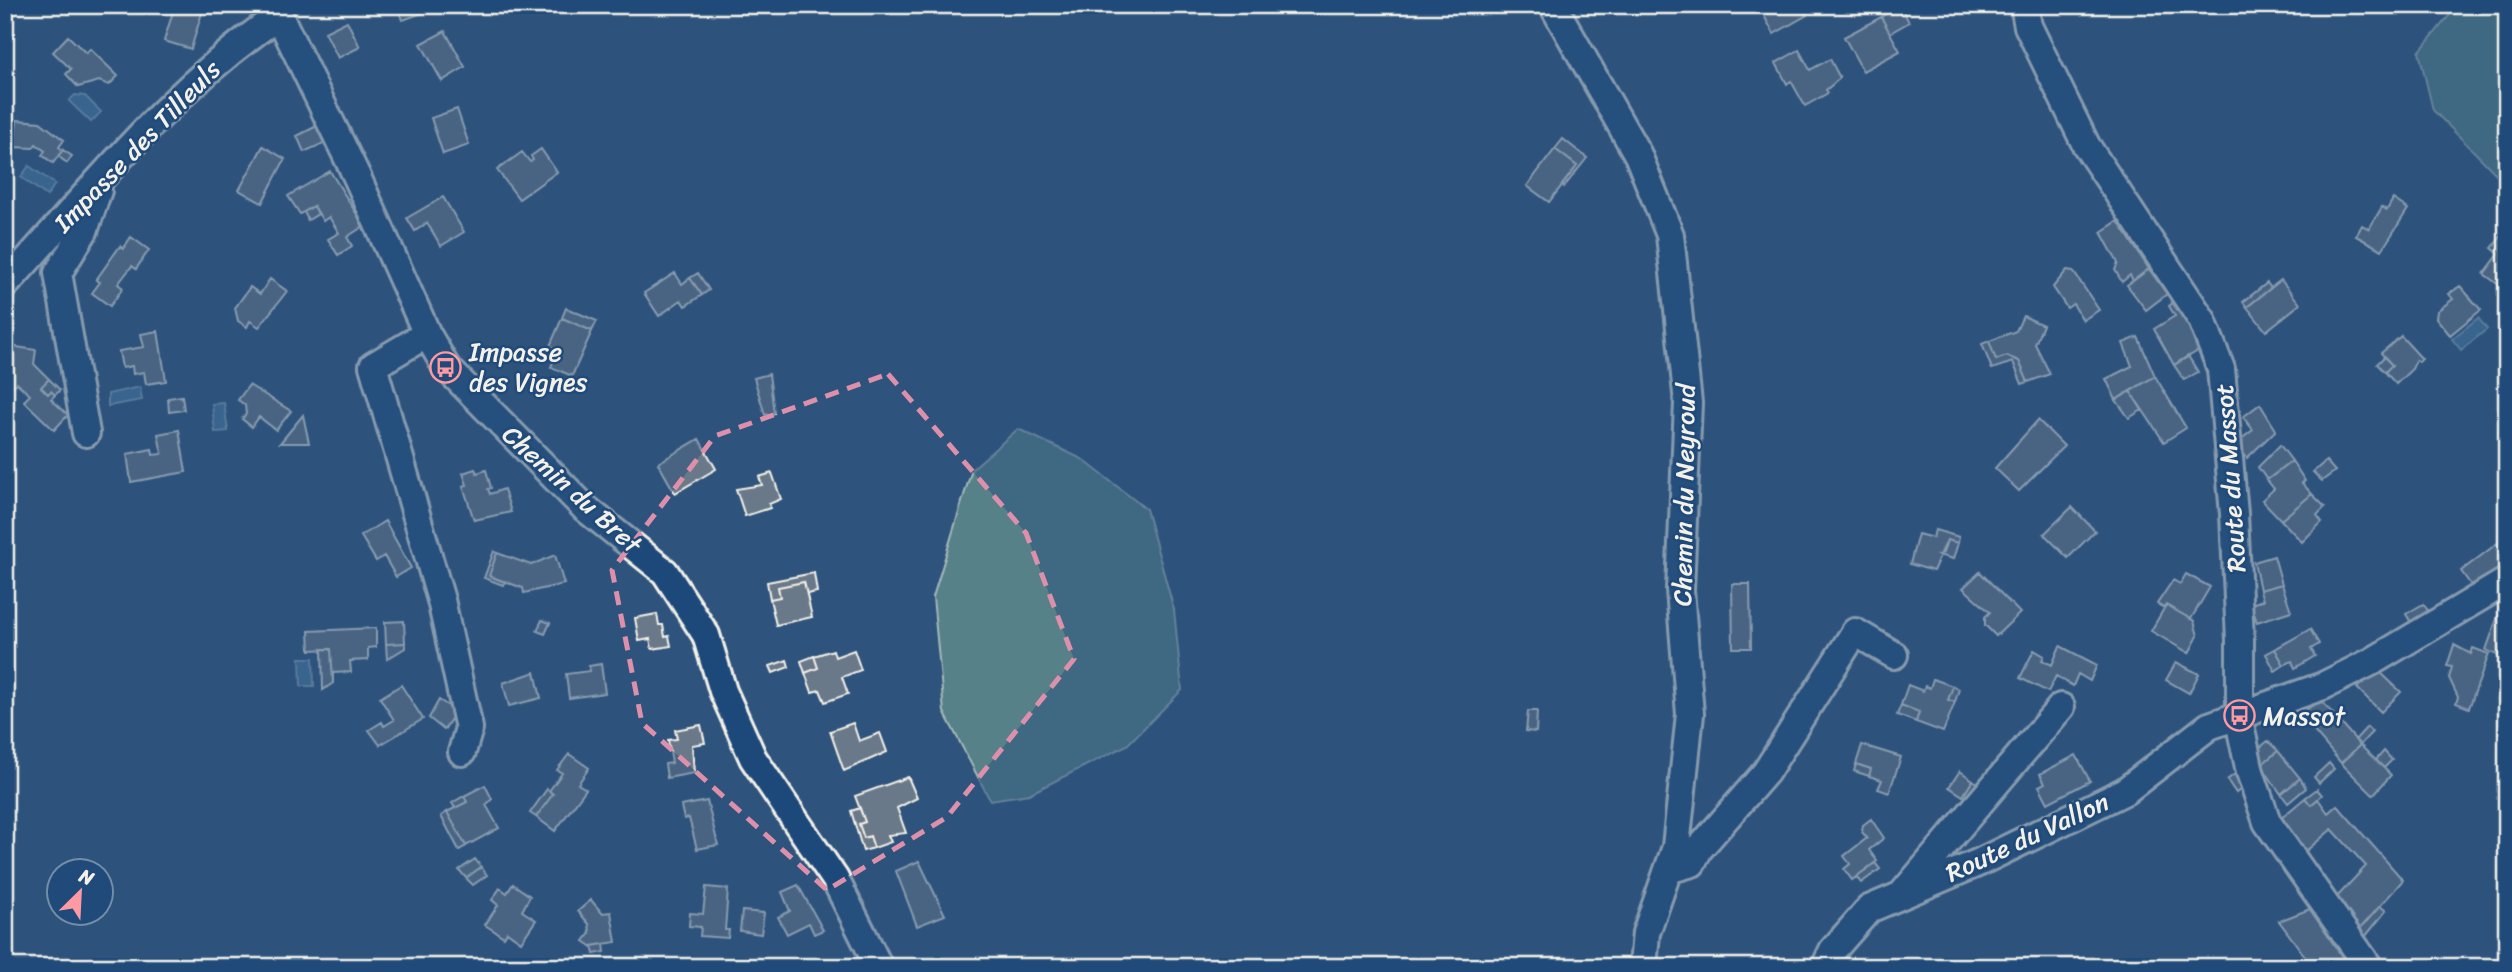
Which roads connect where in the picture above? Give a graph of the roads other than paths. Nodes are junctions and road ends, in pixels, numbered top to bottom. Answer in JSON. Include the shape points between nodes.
{"nodes":[{"id":1,"x":1553,"y":5,"type":"edge"},
{"id":2,"x":2024,"y":5,"type":"edge"},
{"id":3,"x":275,"y":11,"type":"edge"},
{"id":4,"x":102,"y":178,"type":"junction"},
{"id":5,"x":5,"y":285,"type":"edge"},
{"id":6,"x":427,"y":334,"type":"junction"},
{"id":7,"x":86,"y":433,"type":"dead end"},
{"id":8,"x":2507,"y":581,"type":"edge"},
{"id":9,"x":1894,"y":655,"type":"dead end"},
{"id":10,"x":2061,"y":707,"type":"dead end"},
{"id":11,"x":2240,"y":716,"type":"junction"},
{"id":12,"x":462,"y":752,"type":"dead end"},
{"id":13,"x":1668,"y":870,"type":"junction"},
{"id":14,"x":1902,"y":895,"type":"junction"},
{"id":15,"x":879,"y":967,"type":"edge"},
{"id":16,"x":1643,"y":967,"type":"edge"},
{"id":17,"x":1825,"y":967,"type":"edge"},
{"id":18,"x":2369,"y":967,"type":"edge"}],
"edges":[{"from":1,"to":13,"type":"street","name":"Chemin du Neyroud","via":[[1638,155],[1670,235],[1688,402],[1680,590],[1690,714],[1676,847]]},
{"from":2,"to":11,"type":"street","name":"Route du Massot","via":[[2028,26],[2086,145],[2202,320],[2221,369],[2234,514]]},
{"from":3,"to":4,"type":"street","name":"Impasse des Tilleuls","via":[[173,101]]},
{"from":3,"to":6,"type":"street","name":"Chemin du Bret"},
{"from":4,"to":5,"type":"street","name":"Impasse des Tilleuls"},
{"from":4,"to":7,"type":"street","via":[[84,231],[58,273]]},
{"from":6,"to":12,"type":"street","via":[[373,366],[441,600],[469,728]]},
{"from":6,"to":15,"type":"street","name":"Chemin du Bret","via":[[446,367],[505,428],[585,508],[665,572],[706,635],[723,691],[753,758],[835,879]]},
{"from":8,"to":11,"type":"street","name":"Route du Vallon","via":[[2373,661],[2323,686]]},
{"from":9,"to":13,"type":"street","via":[[1855,632],[1766,772],[1692,863]]},
{"from":10,"to":14,"type":"street"},
{"from":11,"to":14,"type":"street","name":"Route du Vallon","via":[[2209,726],[2125,792]]},
{"from":11,"to":18,"type":"street","name":"Route du Massot","via":[[2250,772],[2267,822]]},
{"from":13,"to":16,"type":"street","name":"Chemin du Neyroud","via":[[1646,933]]},
{"from":14,"to":17,"type":"street","name":"Route du Vallon","via":[[1869,909],[1833,950]]}]}
